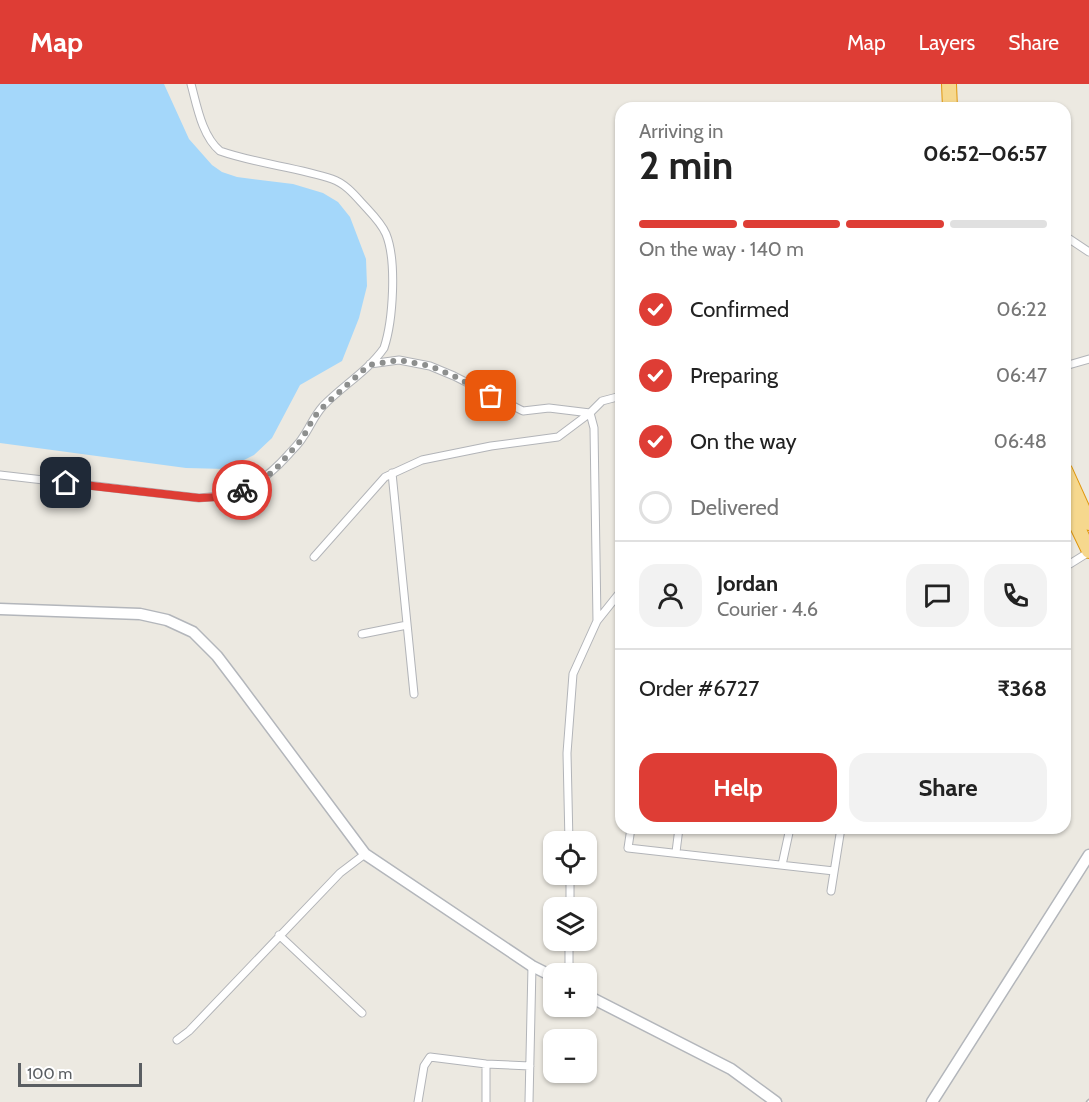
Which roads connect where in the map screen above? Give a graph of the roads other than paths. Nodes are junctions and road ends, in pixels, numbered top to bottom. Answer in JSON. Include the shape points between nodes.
{"nodes":[{"id":1,"x":191,"y":84,"type":"edge"},
{"id":2,"x":949,"y":84,"type":"edge"},
{"id":3,"x":950,"y":102,"type":"edge"},
{"id":4,"x":1071,"y":240,"type":"edge"},
{"id":5,"x":1089,"y":252,"type":"edge"},
{"id":6,"x":1089,"y":359,"type":"edge"},
{"id":7,"x":1071,"y":364,"type":"edge"},
{"id":8,"x":369,"y":365,"type":"junction"},
{"id":9,"x":615,"y":398,"type":"edge"},
{"id":10,"x":590,"y":413,"type":"junction"},
{"id":11,"x":392,"y":473,"type":"junction"},
{"id":12,"x":0,"y":475,"type":"edge"},
{"id":13,"x":1071,"y":483,"type":"edge"},
{"id":14,"x":1071,"y":514,"type":"edge"},
{"id":15,"x":1089,"y":523,"type":"edge"},
{"id":16,"x":1089,"y":551,"type":"edge"},
{"id":17,"x":314,"y":557,"type":"dead end"},
{"id":18,"x":1071,"y":563,"type":"edge"},
{"id":19,"x":615,"y":598,"type":"edge"},
{"id":20,"x":0,"y":609,"type":"edge"},
{"id":21,"x":597,"y":621,"type":"junction"},
{"id":22,"x":407,"y":625,"type":"junction"},
{"id":23,"x":362,"y":634,"type":"dead end"},
{"id":24,"x":414,"y":694,"type":"dead end"},
{"id":25,"x":569,"y":831,"type":"edge"},
{"id":26,"x":630,"y":834,"type":"edge"},
{"id":27,"x":678,"y":834,"type":"edge"},
{"id":28,"x":789,"y":834,"type":"edge"},
{"id":29,"x":841,"y":834,"type":"edge"},
{"id":30,"x":676,"y":852,"type":"junction"},
{"id":31,"x":365,"y":854,"type":"junction"},
{"id":32,"x":1089,"y":855,"type":"edge"},
{"id":33,"x":783,"y":865,"type":"junction"},
{"id":34,"x":834,"y":871,"type":"junction"},
{"id":35,"x":831,"y":891,"type":"dead end"},
{"id":36,"x":279,"y":935,"type":"junction"},
{"id":37,"x":532,"y":966,"type":"junction"},
{"id":38,"x":543,"y":972,"type":"edge"},
{"id":39,"x":597,"y":1000,"type":"edge"},
{"id":40,"x":362,"y":1013,"type":"dead end"},
{"id":41,"x":177,"y":1040,"type":"dead end"},
{"id":42,"x":486,"y":1064,"type":"junction"},
{"id":43,"x":530,"y":1066,"type":"junction"},
{"id":44,"x":418,"y":1102,"type":"edge"},
{"id":45,"x":486,"y":1102,"type":"edge"},
{"id":46,"x":529,"y":1102,"type":"edge"},
{"id":47,"x":776,"y":1102,"type":"edge"},
{"id":48,"x":932,"y":1102,"type":"edge"}],
"edges":[{"from":1,"to":8,"type":"street","via":[[208,137],[220,151],[333,179],[353,193],[386,233],[392,303],[388,337]]},
{"from":2,"to":3,"type":"highway"},
{"from":4,"to":5,"type":"street"},
{"from":6,"to":7,"type":"street"},
{"from":8,"to":10,"type":"street","via":[[399,360],[430,366],[523,411],[549,408]]},
{"from":8,"to":12,"type":"street","via":[[314,417],[302,439],[273,472],[238,492],[199,498]]},
{"from":9,"to":10,"type":"street","via":[[602,401]]},
{"from":10,"to":11,"type":"street","via":[[558,437],[422,460]]},
{"from":10,"to":21,"type":"street","via":[[594,428]]},
{"from":11,"to":17,"type":"street","via":[[370,491]]},
{"from":11,"to":22,"type":"street"},
{"from":13,"to":15,"type":"highway"},
{"from":14,"to":16,"type":"highway"},
{"from":16,"to":18,"type":"street"},
{"from":19,"to":21,"type":"street"},
{"from":20,"to":31,"type":"street","via":[[140,614],[167,620],[193,632],[217,656]]},
{"from":21,"to":25,"type":"street","via":[[573,674],[567,753]]},
{"from":22,"to":23,"type":"street"},
{"from":22,"to":24,"type":"street"},
{"from":26,"to":30,"type":"street","via":[[628,848]]},
{"from":27,"to":30,"type":"street"},
{"from":28,"to":33,"type":"street"},
{"from":29,"to":34,"type":"street"},
{"from":30,"to":33,"type":"street"},
{"from":31,"to":36,"type":"street","via":[[340,873]]},
{"from":31,"to":37,"type":"street"},
{"from":32,"to":48,"type":"street"},
{"from":33,"to":34,"type":"street"},
{"from":34,"to":35,"type":"street"},
{"from":36,"to":40,"type":"street"},
{"from":36,"to":41,"type":"street"},
{"from":37,"to":38,"type":"street"},
{"from":37,"to":43,"type":"street"},
{"from":39,"to":47,"type":"street","via":[[730,1069]]},
{"from":42,"to":43,"type":"street"},
{"from":42,"to":44,"type":"street","via":[[430,1057],[424,1066]]},
{"from":42,"to":45,"type":"street"},
{"from":43,"to":46,"type":"street"}]}
